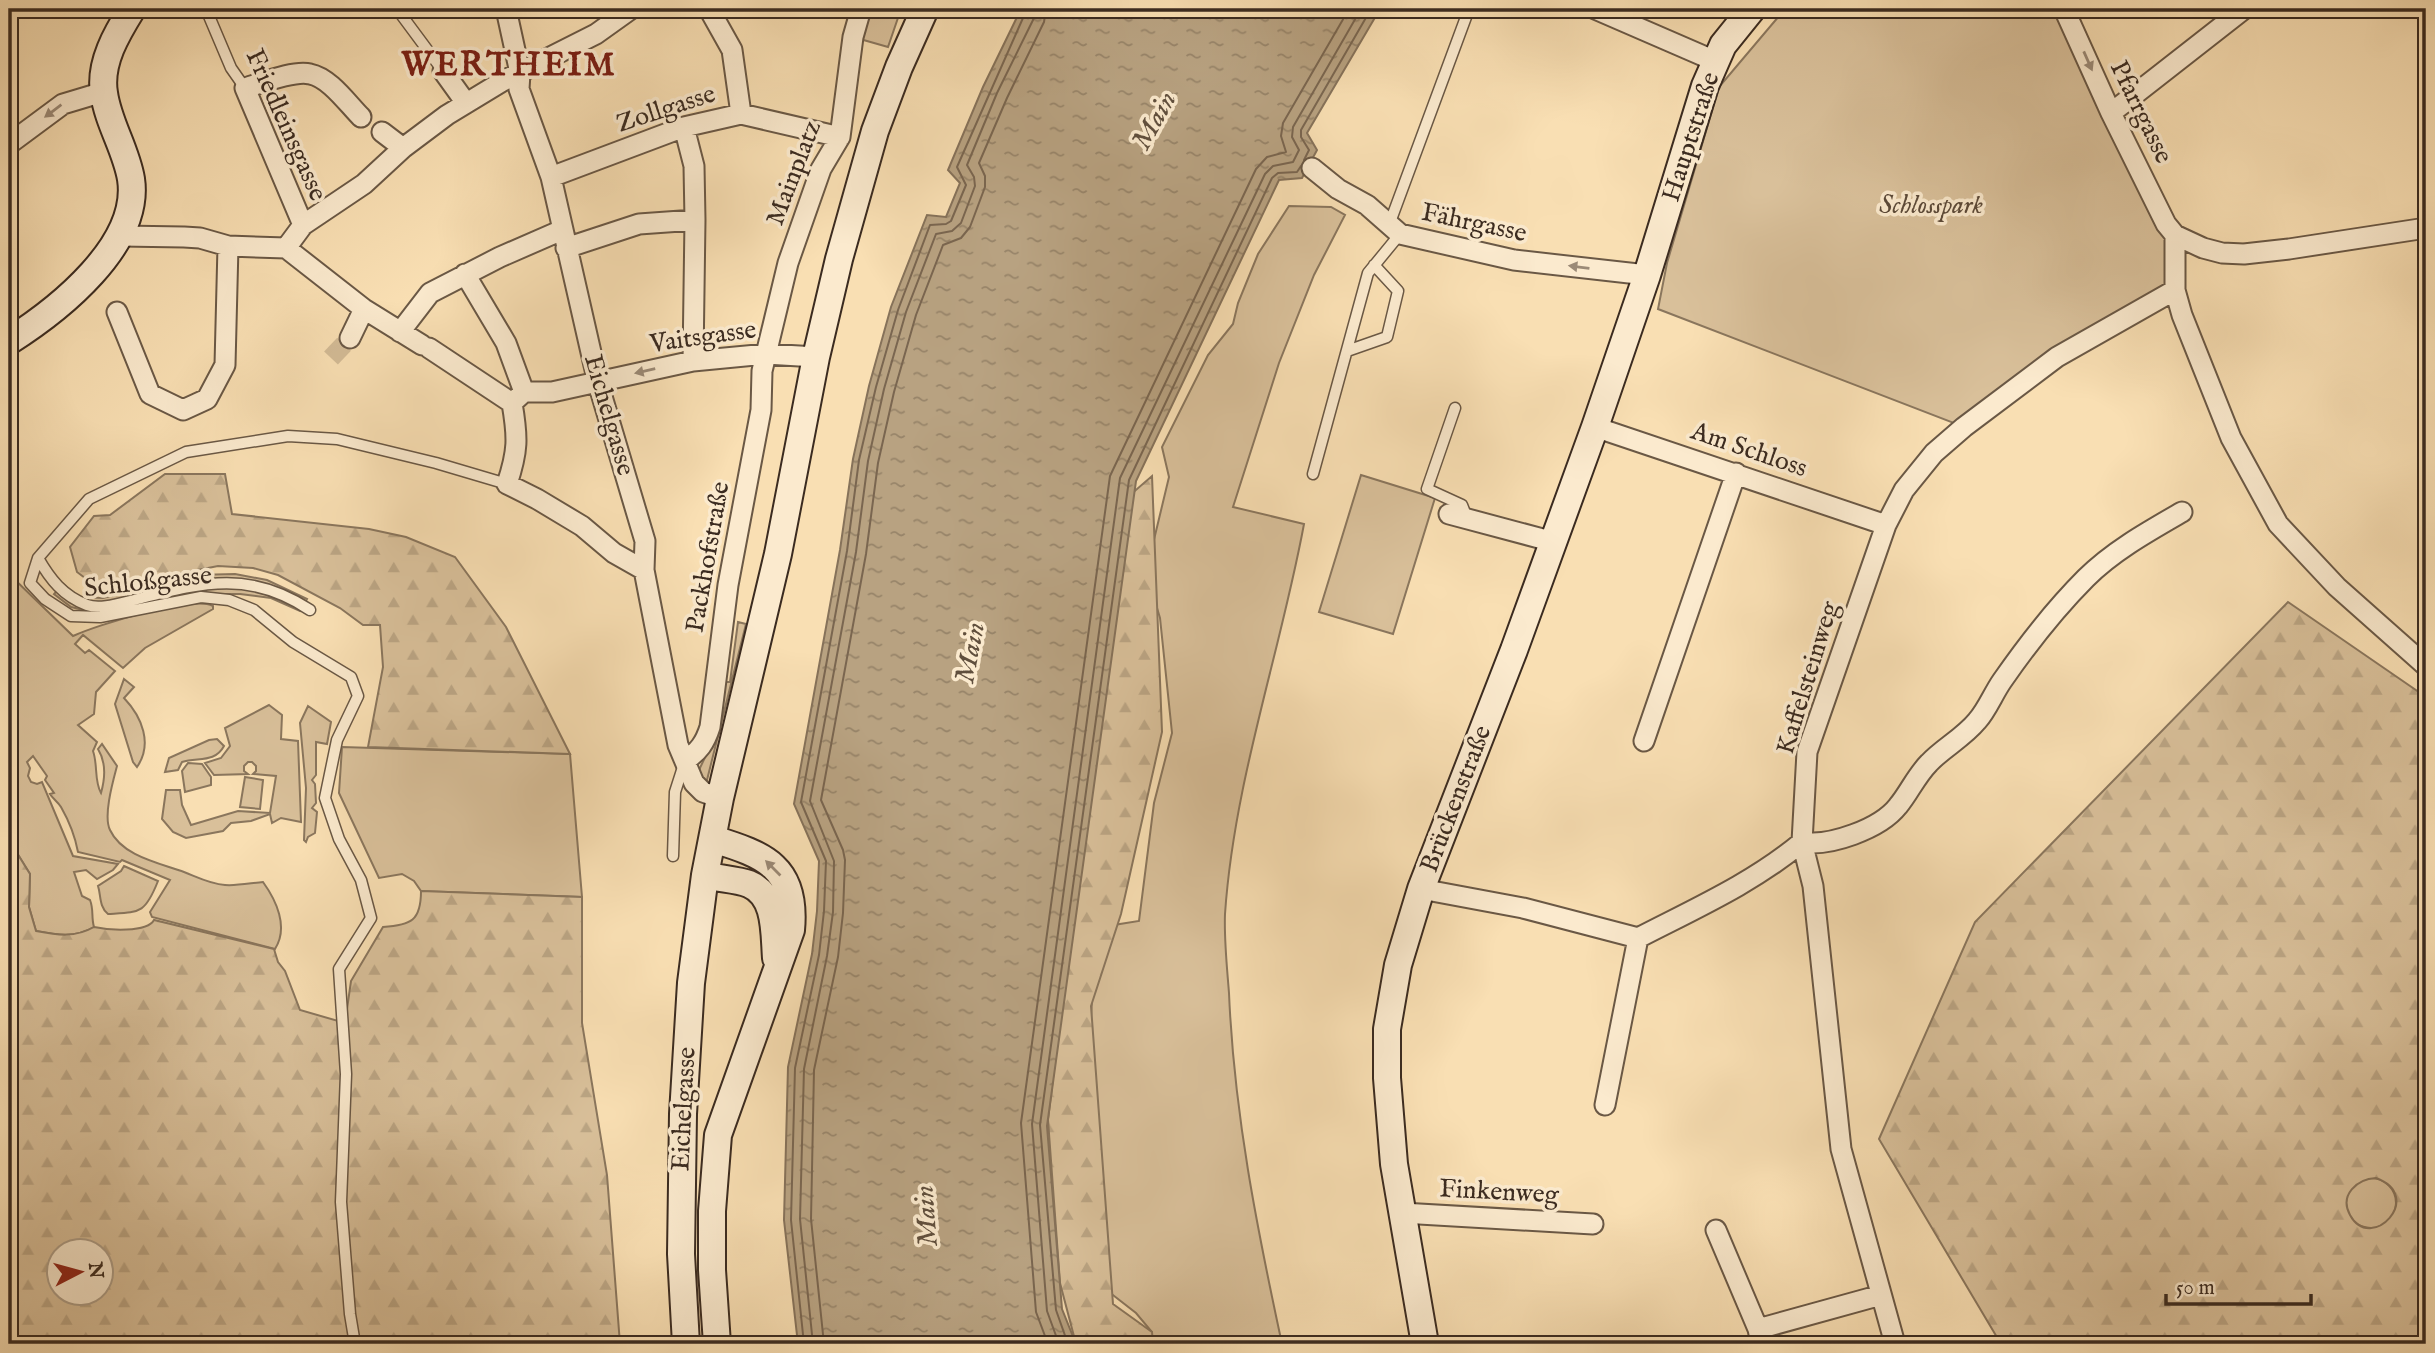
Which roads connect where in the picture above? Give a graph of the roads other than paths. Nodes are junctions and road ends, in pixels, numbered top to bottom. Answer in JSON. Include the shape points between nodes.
{"nodes":[{"id":1,"x":132,"y":9,"type":"edge"},
{"id":2,"x":206,"y":9,"type":"edge"},
{"id":3,"x":397,"y":9,"type":"edge"},
{"id":4,"x":506,"y":9,"type":"edge"},
{"id":5,"x":631,"y":9,"type":"edge"},
{"id":6,"x":709,"y":9,"type":"edge"},
{"id":7,"x":861,"y":9,"type":"edge"},
{"id":8,"x":925,"y":9,"type":"edge"},
{"id":9,"x":1469,"y":9,"type":"edge"},
{"id":10,"x":1595,"y":9,"type":"edge"},
{"id":11,"x":1752,"y":9,"type":"edge"},
{"id":12,"x":2244,"y":9,"type":"edge"},
{"id":13,"x":2066,"y":10,"type":"edge"},
{"id":14,"x":1715,"y":61,"type":"junction"},
{"id":15,"x":443,"y":71,"type":"joint"},
{"id":16,"x":520,"y":72,"type":"junction"},
{"id":17,"x":245,"y":88,"type":"junction"},
{"id":18,"x":103,"y":92,"type":"junction"},
{"id":19,"x":466,"y":103,"type":"junction"},
{"id":20,"x":2111,"y":113,"type":"junction"},
{"id":21,"x":741,"y":114,"type":"junction"},
{"id":22,"x":361,"y":117,"type":"dead end"},
{"id":23,"x":684,"y":127,"type":"junction"},
{"id":24,"x":382,"y":132,"type":"dead end"},
{"id":25,"x":840,"y":137,"type":"junction"},
{"id":26,"x":9,"y":144,"type":"edge"},
{"id":27,"x":403,"y":148,"type":"junction"},
{"id":28,"x":1312,"y":167,"type":"dead end"},
{"id":29,"x":551,"y":177,"type":"junction"},
{"id":30,"x":695,"y":220,"type":"junction"},
{"id":31,"x":303,"y":225,"type":"junction"},
{"id":32,"x":2426,"y":228,"type":"edge"},
{"id":33,"x":1395,"y":230,"type":"junction"},
{"id":34,"x":2175,"y":235,"type":"junction"},
{"id":35,"x":121,"y":236,"type":"junction"},
{"id":36,"x":564,"y":239,"type":"junction"},
{"id":37,"x":228,"y":246,"type":"junction"},
{"id":38,"x":286,"y":248,"type":"junction"},
{"id":39,"x":1374,"y":265,"type":"junction"},
{"id":40,"x":465,"y":274,"type":"junction"},
{"id":41,"x":1647,"y":275,"type":"junction"},
{"id":42,"x":2175,"y":290,"type":"junction"},
{"id":43,"x":364,"y":309,"type":"junction"},
{"id":44,"x":117,"y":312,"type":"dead end"},
{"id":45,"x":400,"y":332,"type":"junction"},
{"id":46,"x":350,"y":338,"type":"tunnel mouth"},
{"id":47,"x":9,"y":341,"type":"edge"},
{"id":48,"x":1347,"y":351,"type":"junction"},
{"id":49,"x":766,"y":354,"type":"junction"},
{"id":50,"x":816,"y":356,"type":"junction"},
{"id":51,"x":693,"y":361,"type":"junction"},
{"id":52,"x":598,"y":383,"type":"junction"},
{"id":53,"x":518,"y":397,"type":"junction"},
{"id":54,"x":1455,"y":408,"type":"dead end"},
{"id":55,"x":1595,"y":427,"type":"junction"},
{"id":56,"x":1736,"y":472,"type":"junction"},
{"id":57,"x":1313,"y":474,"type":"dead end"},
{"id":58,"x":507,"y":484,"type":"junction"},
{"id":59,"x":2182,"y":512,"type":"dead end"},
{"id":60,"x":1458,"y":516,"type":"joint"},
{"id":61,"x":1886,"y":524,"type":"junction"},
{"id":62,"x":1554,"y":542,"type":"junction"},
{"id":63,"x":37,"y":558,"type":"junction"},
{"id":64,"x":644,"y":570,"type":"junction"},
{"id":65,"x":310,"y":610,"type":"dead end"},
{"id":66,"x":2426,"y":666,"type":"edge"},
{"id":67,"x":1644,"y":741,"type":"dead end"},
{"id":68,"x":685,"y":761,"type":"junction"},
{"id":69,"x":720,"y":798,"type":"junction"},
{"id":70,"x":713,"y":839,"type":"junction"},
{"id":71,"x":1801,"y":842,"type":"junction"},
{"id":72,"x":673,"y":856,"type":"dead end"},
{"id":73,"x":705,"y":876,"type":"junction"},
{"id":74,"x":1421,"y":889,"type":"junction"},
{"id":75,"x":1638,"y":938,"type":"junction"},
{"id":76,"x":777,"y":966,"type":"junction"},
{"id":77,"x":1605,"y":1105,"type":"dead end"},
{"id":78,"x":1402,"y":1213,"type":"junction"},
{"id":79,"x":1593,"y":1224,"type":"dead end"},
{"id":80,"x":1716,"y":1230,"type":"dead end"},
{"id":81,"x":1881,"y":1295,"type":"junction"},
{"id":82,"x":1759,"y":1336,"type":"edge"},
{"id":83,"x":355,"y":1344,"type":"edge"},
{"id":84,"x":686,"y":1344,"type":"edge"},
{"id":85,"x":717,"y":1344,"type":"edge"},
{"id":86,"x":1424,"y":1344,"type":"edge"},
{"id":87,"x":1895,"y":1344,"type":"edge"}],
"edges":[{"from":1,"to":18,"type":"street","via":[[114,39]]},
{"from":2,"to":17,"type":"lane","name":"Friedleinsgasse","via":[[231,68]]},
{"from":3,"to":15,"type":"lane"},
{"from":4,"to":16,"type":"street","name":"Eichelgasse"},
{"from":5,"to":16,"type":"street","via":[[596,34]]},
{"from":6,"to":21,"type":"street","via":[[732,50]]},
{"from":7,"to":25,"type":"street","name":"Mainplatz"},
{"from":8,"to":50,"type":"street","name":"Eichelgasse","via":[[875,131]]},
{"from":9,"to":33,"type":"lane"},
{"from":10,"to":14,"type":"street"},
{"from":11,"to":14,"type":"street","name":"Hauptstraße"},
{"from":12,"to":20,"type":"street"},
{"from":13,"to":20,"type":"street","name":"Pfarrgasse","one_way":true},
{"from":14,"to":41,"type":"street","name":"Hauptstraße"},
{"from":15,"to":19,"type":"street"},
{"from":16,"to":19,"type":"street"},
{"from":16,"to":29,"type":"street","name":"Eichelgasse","via":[[519,89]]},
{"from":17,"to":22,"type":"street","via":[[312,74]]},
{"from":17,"to":31,"type":"street","name":"Friedleinsgasse"},
{"from":18,"to":26,"type":"street","one_way":true,"via":[[63,104]]},
{"from":18,"to":35,"type":"street","via":[[132,182],[131,207]]},
{"from":19,"to":27,"type":"street"},
{"from":20,"to":34,"type":"street","name":"Pfarrgasse"},
{"from":21,"to":23,"type":"street","name":"Zollgasse"},
{"from":21,"to":25,"type":"street","name":"Zollgasse"},
{"from":23,"to":29,"type":"street","name":"Zollgasse"},
{"from":23,"to":30,"type":"street","via":[[694,166]]},
{"from":24,"to":27,"type":"street"},
{"from":25,"to":49,"type":"street","name":"Mainplatz","via":[[821,169],[788,263]]},
{"from":27,"to":31,"type":"street","via":[[364,184]]},
{"from":28,"to":33,"type":"street","name":"Fährgasse"},
{"from":29,"to":36,"type":"street","name":"Eichelgasse"},
{"from":30,"to":36,"type":"street","via":[[639,224]]},
{"from":30,"to":51,"type":"street"},
{"from":31,"to":38,"type":"street"},
{"from":32,"to":34,"type":"street","via":[[2244,254],[2203,248]]},
{"from":33,"to":39,"type":"lane"},
{"from":41,"to":33,"type":"street","name":"Fährgasse","one_way":true,"via":[[1514,260]]},
{"from":34,"to":42,"type":"street"},
{"from":35,"to":37,"type":"street","via":[[200,238]]},
{"from":35,"to":47,"type":"street","via":[[98,267],[60,304]]},
{"from":36,"to":40,"type":"street"},
{"from":36,"to":52,"type":"street","name":"Eichelgasse"},
{"from":37,"to":38,"type":"street"},
{"from":37,"to":44,"type":"street","via":[[225,365],[207,399],[183,410],[150,394]]},
{"from":38,"to":43,"type":"street"},
{"from":39,"to":48,"type":"lane"},
{"from":39,"to":48,"type":"lane","via":[[1398,291],[1387,337]]},
{"from":40,"to":45,"type":"street","via":[[430,293]]},
{"from":40,"to":53,"type":"street","via":[[506,343]]},
{"from":41,"to":55,"type":"street","name":"Brückenstraße"},
{"from":42,"to":61,"type":"street","name":"Kaffelsteinweg","via":[[2057,357],[1964,427],[1934,453],[1904,490]]},
{"from":42,"to":66,"type":"street","via":[[2231,438],[2278,524],[2337,587]]},
{"from":43,"to":45,"type":"street"},
{"from":43,"to":46,"type":"street"},
{"from":45,"to":53,"type":"street"},
{"from":48,"to":57,"type":"lane"},
{"from":49,"to":50,"type":"street","name":"Vaitsgasse"},
{"from":49,"to":51,"type":"street","name":"Vaitsgasse"},
{"from":49,"to":68,"type":"street","name":"Packhofstraße","via":[[710,727],[705,742]]},
{"from":50,"to":69,"type":"street","name":"Eichelgasse","via":[[778,554]]},
{"from":51,"to":52,"type":"street","name":"Vaitsgasse","one_way":true},
{"from":52,"to":53,"type":"street","name":"Vaitsgasse"},
{"from":52,"to":64,"type":"street","name":"Eichelgasse","via":[[645,541]]},
{"from":53,"to":58,"type":"street","via":[[517,455]]},
{"from":54,"to":60,"type":"lane","via":[[1427,489],[1462,505]]},
{"from":55,"to":56,"type":"street","name":"Am Schloss"},
{"from":55,"to":62,"type":"street","name":"Brückenstraße"},
{"from":56,"to":61,"type":"street","name":"Am Schloss"},
{"from":56,"to":67,"type":"street"},
{"from":58,"to":63,"type":"lane","via":[[337,439],[288,436],[186,452],[89,499]]},
{"from":58,"to":64,"type":"street","via":[[582,526]]},
{"from":59,"to":71,"type":"street","via":[[2087,577],[2026,647],[1978,720],[1930,762],[1896,808],[1854,834],[1827,843]]},
{"from":60,"to":62,"type":"street"},
{"from":61,"to":71,"type":"street","name":"Kaffelsteinweg","via":[[1807,752]]},
{"from":62,"to":74,"type":"street","name":"Brückenstraße"},
{"from":63,"to":65,"type":"lane","via":[[59,589],[89,607],[229,582],[265,587]]},
{"from":63,"to":83,"type":"lane","name":"Schloßgasse","via":[[30,583],[71,616],[100,617],[201,597],[229,600],[254,610],[293,642],[351,677],[358,696],[337,740],[325,798],[361,880],[371,918],[339,969],[346,1074],[341,1202]]},
{"from":64,"to":68,"type":"street","name":"Eichelgasse"},
{"from":68,"to":69,"type":"street","name":"Eichelgasse","via":[[694,783]]},
{"from":68,"to":72,"type":"lane","via":[[675,792]]},
{"from":69,"to":70,"type":"street","name":"Eichelgasse"},
{"from":70,"to":73,"type":"street","name":"Eichelgasse"},
{"from":76,"to":70,"type":"street","one_way":true,"via":[[792,922],[785,883],[759,856]]},
{"from":71,"to":75,"type":"street","via":[[1749,880]]},
{"from":71,"to":81,"type":"street","name":"Kaffelsteinweg","via":[[1813,886],[1840,1149]]},
{"from":73,"to":76,"type":"street","via":[[750,885],[766,898],[772,910]]},
{"from":73,"to":84,"type":"street","name":"Eichelgasse","via":[[691,983],[683,1114],[681,1254]]},
{"from":74,"to":75,"type":"street","via":[[1523,908]]},
{"from":74,"to":78,"type":"street","name":"Brückenstraße","via":[[1398,965],[1387,1029],[1390,1117]]},
{"from":75,"to":77,"type":"street"},
{"from":76,"to":85,"type":"street","via":[[718,1135],[712,1211]]},
{"from":78,"to":79,"type":"street","name":"Finkenweg"},
{"from":78,"to":86,"type":"street","name":"Brückenstraße"},
{"from":80,"to":82,"type":"street"},
{"from":81,"to":82,"type":"street"},
{"from":81,"to":87,"type":"street","name":"Kaffelsteinweg"}]}
